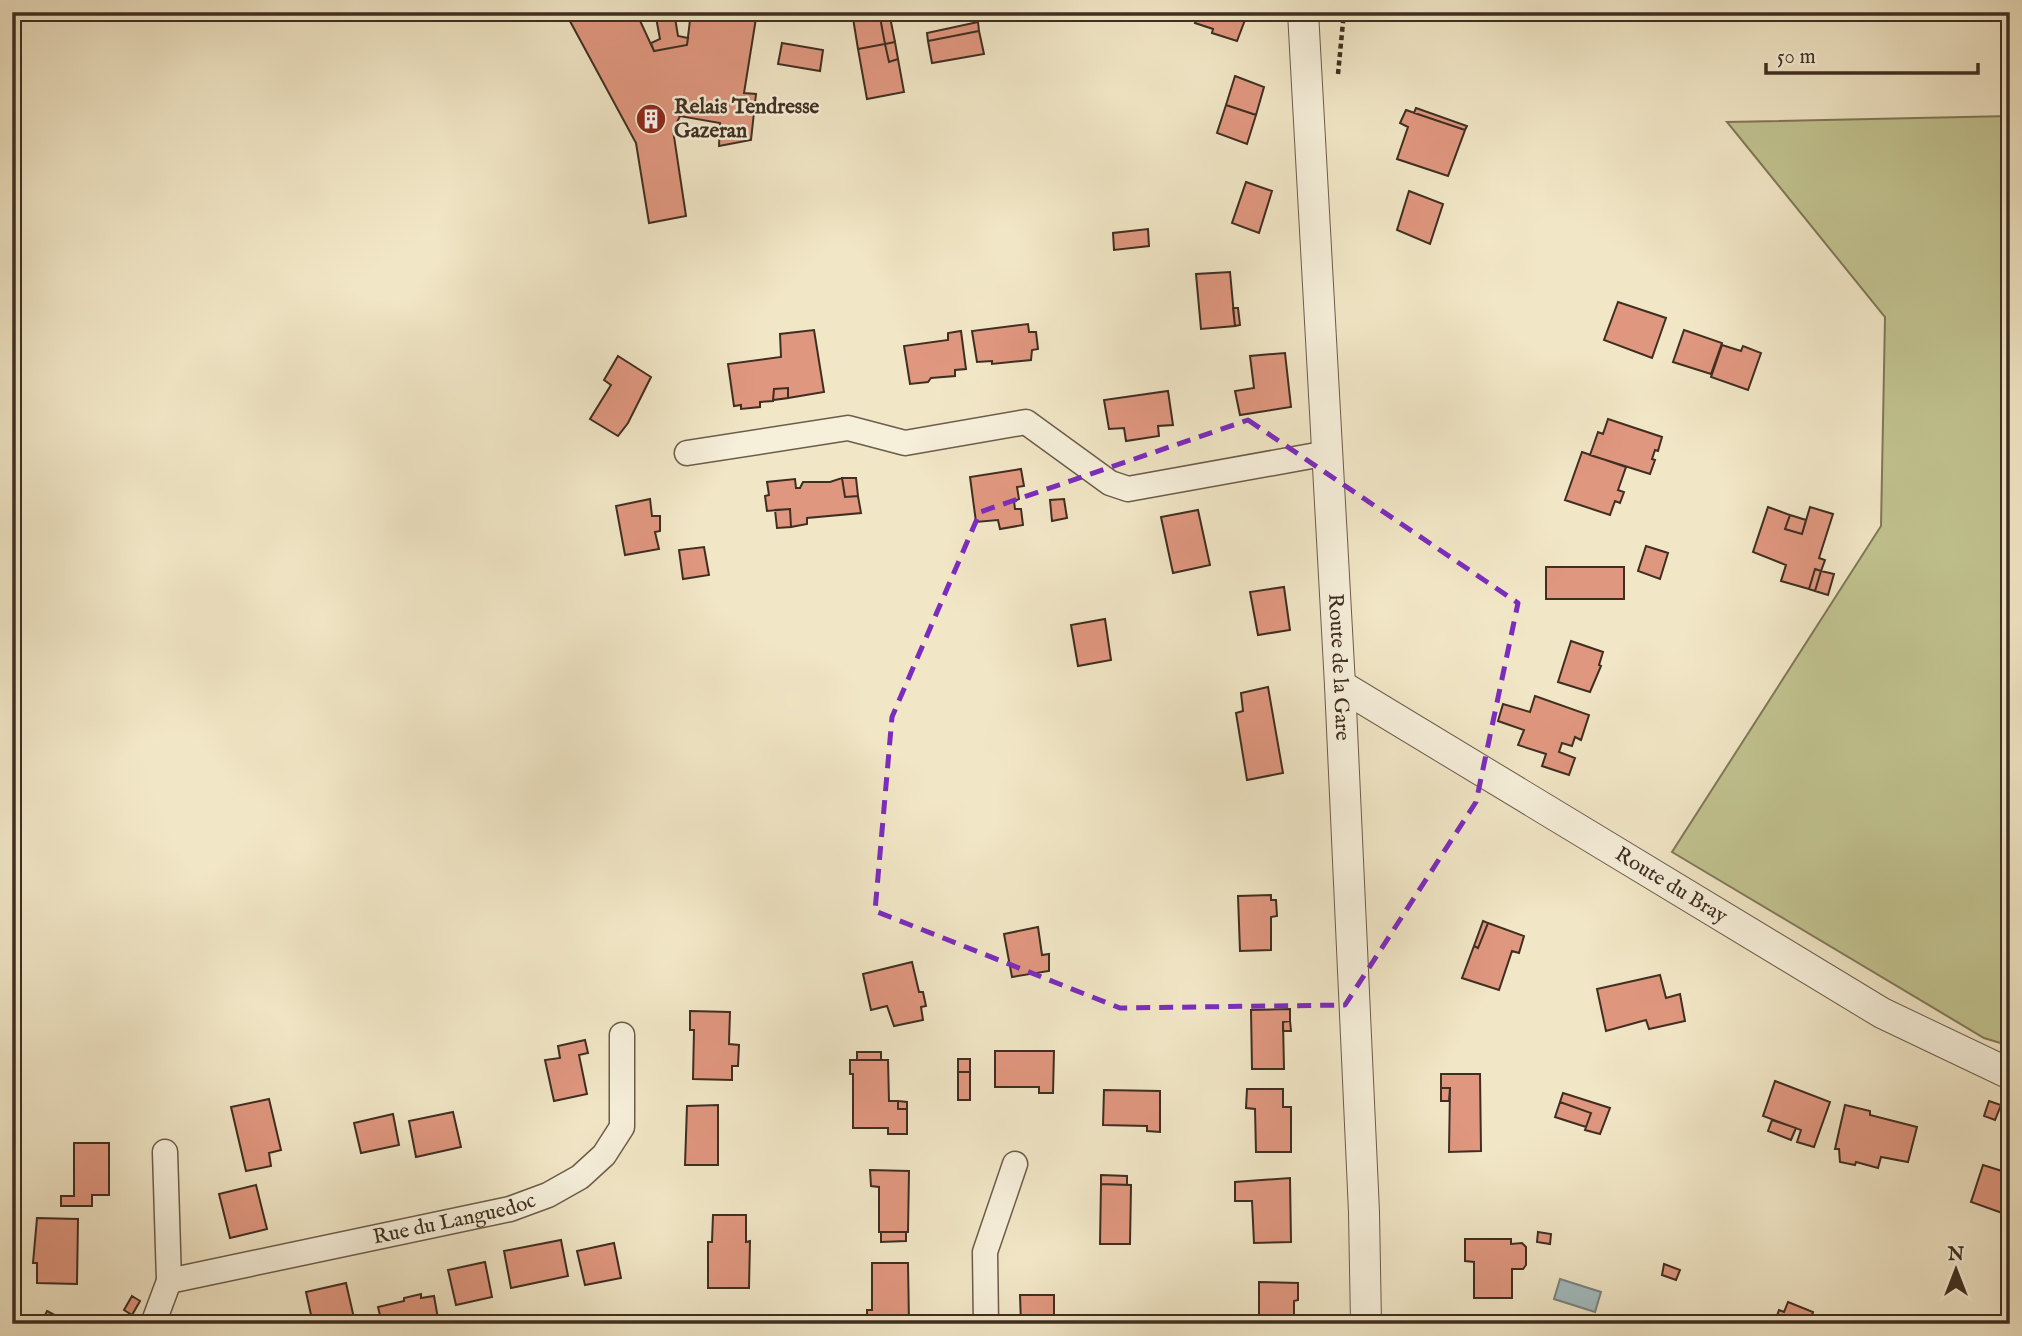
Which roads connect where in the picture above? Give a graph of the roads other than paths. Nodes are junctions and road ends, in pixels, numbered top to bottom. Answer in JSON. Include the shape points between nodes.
{"nodes":[{"id":1,"x":1303,"y":12,"type":"edge"},
{"id":2,"x":687,"y":453,"type":"dead end"},
{"id":3,"x":1328,"y":453,"type":"junction"},
{"id":4,"x":1340,"y":685,"type":"junction"},
{"id":5,"x":622,"y":1035,"type":"dead end"},
{"id":6,"x":2010,"y":1074,"type":"edge"},
{"id":7,"x":165,"y":1152,"type":"dead end"},
{"id":8,"x":1015,"y":1164,"type":"dead end"},
{"id":9,"x":169,"y":1281,"type":"junction"},
{"id":10,"x":153,"y":1324,"type":"edge"},
{"id":11,"x":986,"y":1324,"type":"edge"},
{"id":12,"x":1366,"y":1324,"type":"edge"}],
"edges":[{"from":1,"to":3,"type":"street","name":"Route de la Gare"},
{"from":2,"to":3,"type":"street","via":[[848,428],[905,443],[1026,422],[1110,483],[1128,489]]},
{"from":3,"to":4,"type":"street","name":"Route de la Gare"},
{"from":4,"to":6,"type":"street","name":"Route du Bray","via":[[1882,1013]]},
{"from":4,"to":12,"type":"street","name":"Route de la Gare"},
{"from":5,"to":9,"type":"street","name":"Rue du Languedoc","via":[[622,1127],[588,1170],[548,1195],[510,1209]]},
{"from":7,"to":9,"type":"street"},
{"from":8,"to":11,"type":"street","via":[[985,1252]]},
{"from":9,"to":10,"type":"street"}]}
